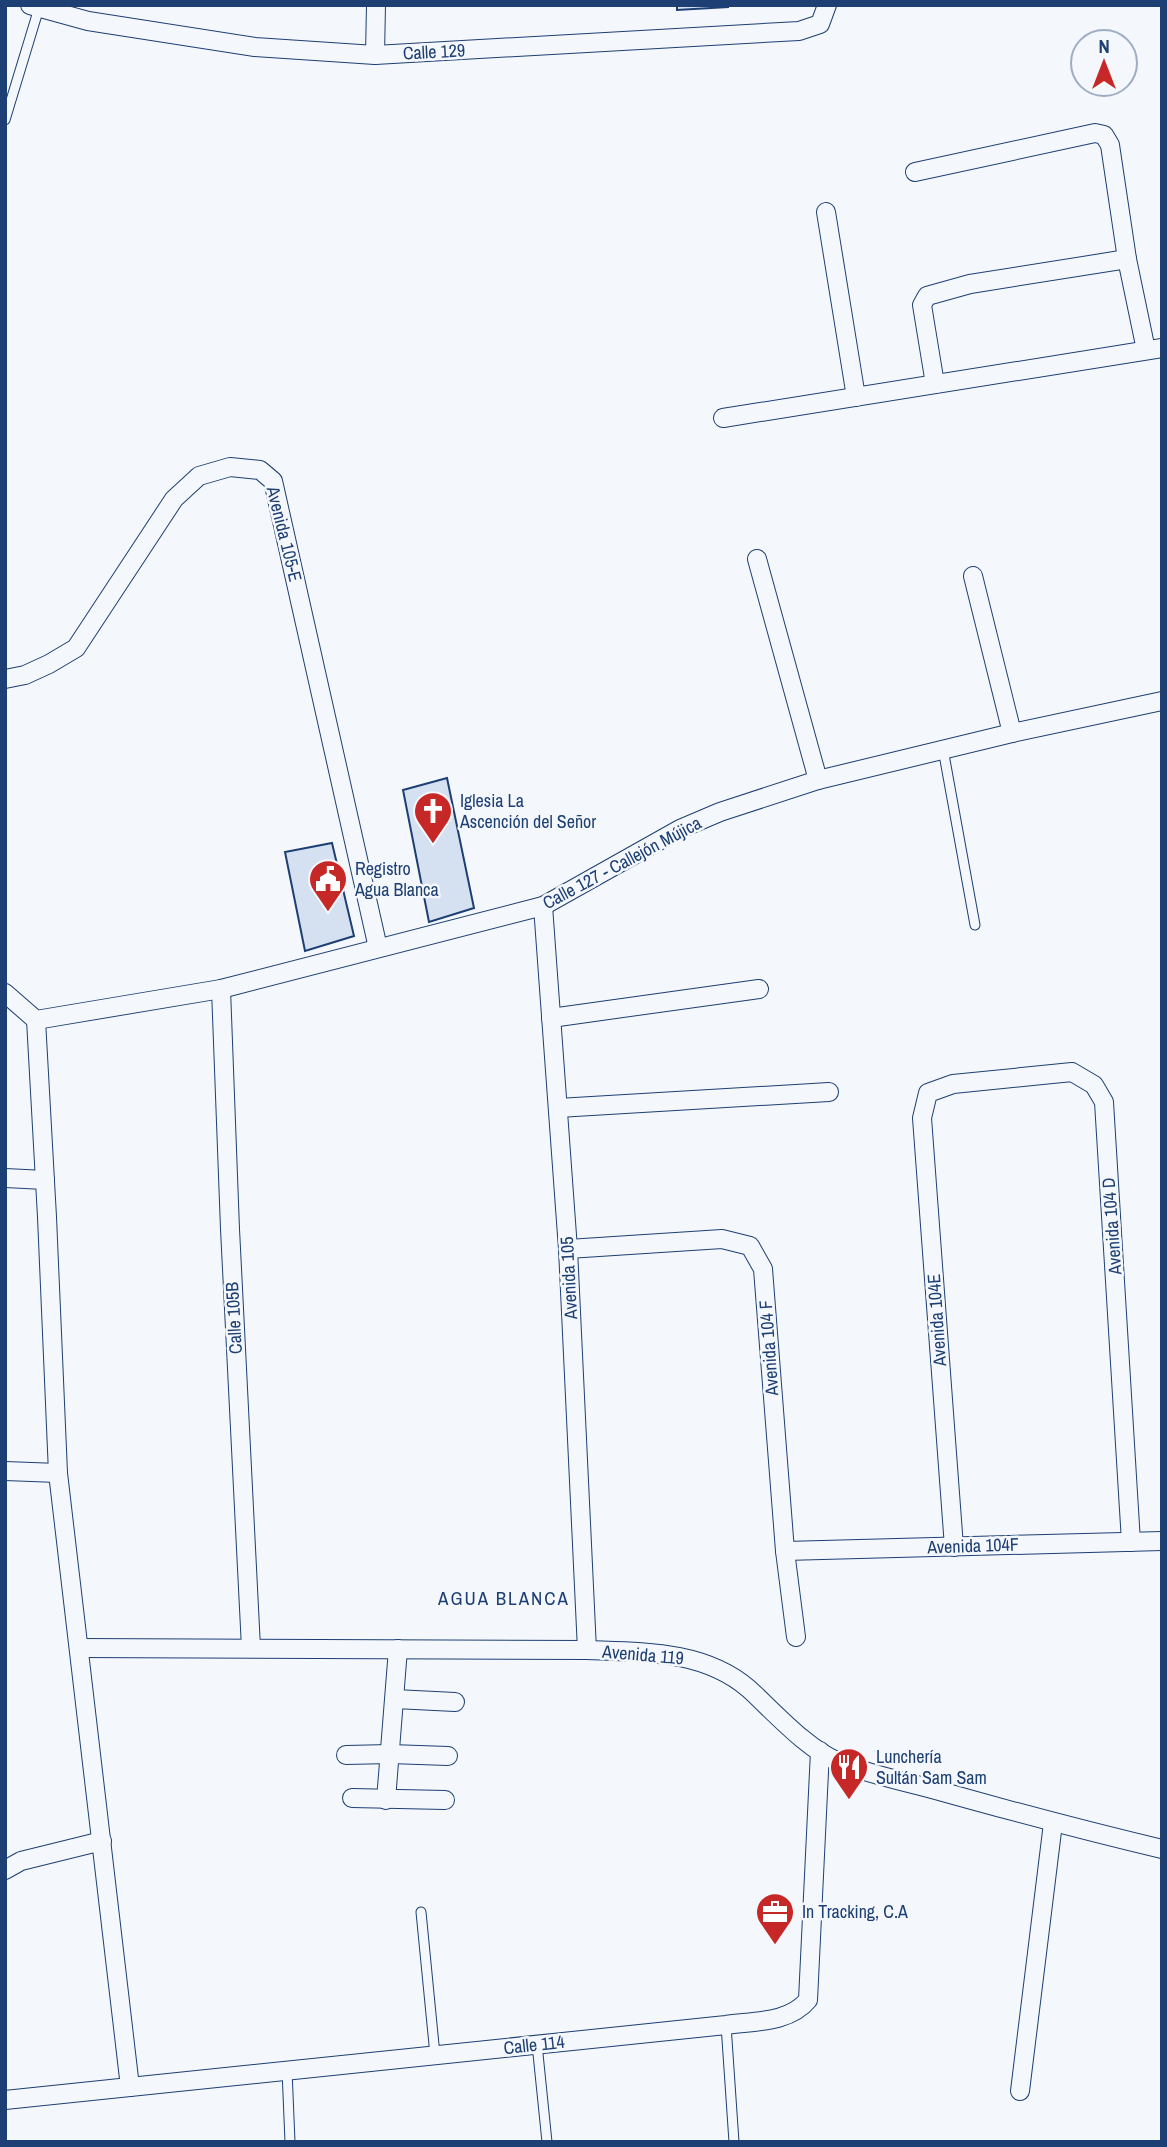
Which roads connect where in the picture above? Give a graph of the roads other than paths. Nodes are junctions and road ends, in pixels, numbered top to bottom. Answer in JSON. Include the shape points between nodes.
{"nodes":[{"id":1,"x":376,"y":5,"type":"edge"},
{"id":2,"x":827,"y":5,"type":"edge"},
{"id":3,"x":35,"y":6,"type":"edge"},
{"id":4,"x":375,"y":55,"type":"junction"},
{"id":5,"x":5,"y":120,"type":"edge"},
{"id":6,"x":915,"y":172,"type":"dead end"},
{"id":7,"x":826,"y":212,"type":"dead end"},
{"id":8,"x":1127,"y":258,"type":"junction"},
{"id":9,"x":1154,"y":349,"type":"edge"},
{"id":10,"x":935,"y":384,"type":"junction"},
{"id":11,"x":856,"y":397,"type":"junction"},
{"id":12,"x":723,"y":418,"type":"dead end"},
{"id":13,"x":757,"y":559,"type":"dead end"},
{"id":14,"x":973,"y":576,"type":"dead end"},
{"id":15,"x":5,"y":679,"type":"edge"},
{"id":16,"x":1162,"y":701,"type":"edge"},
{"id":17,"x":1012,"y":733,"type":"junction"},
{"id":18,"x":943,"y":749,"type":"junction"},
{"id":19,"x":818,"y":780,"type":"junction"},
{"id":20,"x":543,"y":906,"type":"junction"},
{"id":21,"x":975,"y":925,"type":"dead end"},
{"id":22,"x":378,"y":948,"type":"junction"},
{"id":23,"x":221,"y":989,"type":"junction"},
{"id":24,"x":759,"y":989,"type":"dead end"},
{"id":25,"x":5,"y":993,"type":"edge"},
{"id":26,"x":551,"y":1018,"type":"junction"},
{"id":27,"x":36,"y":1020,"type":"junction"},
{"id":28,"x":829,"y":1092,"type":"dead end"},
{"id":29,"x":928,"y":1093,"type":"joint"},
{"id":30,"x":558,"y":1108,"type":"junction"},
{"id":31,"x":5,"y":1178,"type":"edge"},
{"id":32,"x":45,"y":1180,"type":"junction"},
{"id":33,"x":568,"y":1249,"type":"junction"},
{"id":34,"x":5,"y":1471,"type":"edge"},
{"id":35,"x":58,"y":1473,"type":"junction"},
{"id":36,"x":1162,"y":1541,"type":"edge"},
{"id":37,"x":1131,"y":1542,"type":"junction"},
{"id":38,"x":954,"y":1547,"type":"junction"},
{"id":39,"x":785,"y":1551,"type":"junction"},
{"id":40,"x":796,"y":1637,"type":"dead end"},
{"id":41,"x":79,"y":1648,"type":"junction"},
{"id":42,"x":251,"y":1648,"type":"junction"},
{"id":43,"x":398,"y":1649,"type":"junction"},
{"id":44,"x":587,"y":1650,"type":"junction"},
{"id":45,"x":395,"y":1699,"type":"junction"},
{"id":46,"x":455,"y":1702,"type":"dead end"},
{"id":47,"x":820,"y":1751,"type":"junction"},
{"id":48,"x":390,"y":1754,"type":"junction"},
{"id":49,"x":346,"y":1755,"type":"dead end"},
{"id":50,"x":448,"y":1756,"type":"dead end"},
{"id":51,"x":352,"y":1798,"type":"dead end"},
{"id":52,"x":386,"y":1800,"type":"junction"},
{"id":53,"x":445,"y":1800,"type":"dead end"},
{"id":54,"x":1053,"y":1823,"type":"junction"},
{"id":55,"x":102,"y":1841,"type":"junction"},
{"id":56,"x":1162,"y":1849,"type":"edge"},
{"id":57,"x":5,"y":1870,"type":"edge"},
{"id":58,"x":421,"y":1912,"type":"dead end"},
{"id":59,"x":726,"y":2025,"type":"junction"},
{"id":60,"x":537,"y":2044,"type":"junction"},
{"id":61,"x":435,"y":2055,"type":"junction"},
{"id":62,"x":287,"y":2070,"type":"junction"},
{"id":63,"x":130,"y":2087,"type":"junction"},
{"id":64,"x":1020,"y":2091,"type":"dead end"},
{"id":65,"x":5,"y":2100,"type":"edge"},
{"id":66,"x":290,"y":2142,"type":"edge"},
{"id":67,"x":547,"y":2142,"type":"edge"},
{"id":68,"x":734,"y":2142,"type":"edge"}],
"edges":[{"from":1,"to":4,"type":"street"},
{"from":2,"to":4,"type":"street","name":"Calle 129","via":[[820,24],[799,31]]},
{"from":3,"to":4,"type":"street","name":"Calle 129","via":[[88,22],[255,47]]},
{"from":3,"to":5,"type":"lane"},
{"from":6,"to":8,"type":"street","via":[[1094,133],[1104,135],[1110,145]]},
{"from":7,"to":11,"type":"street"},
{"from":8,"to":9,"type":"street"},
{"from":8,"to":10,"type":"street","via":[[970,284],[928,296],[922,305]]},
{"from":9,"to":10,"type":"street"},
{"from":10,"to":11,"type":"street"},
{"from":11,"to":12,"type":"street"},
{"from":13,"to":19,"type":"street"},
{"from":14,"to":17,"type":"street"},
{"from":15,"to":22,"type":"street","name":"Avenida 105-E","via":[[25,675],[76,648],[174,499],[199,476],[230,467],[260,470],[273,481]]},
{"from":16,"to":17,"type":"street","name":"Calle 127 - Callejón Mújica"},
{"from":17,"to":18,"type":"street","name":"Calle 127 - Callejón Mújica"},
{"from":18,"to":19,"type":"street","name":"Calle 127 - Callejón Mújica"},
{"from":18,"to":21,"type":"lane"},
{"from":19,"to":20,"type":"street","name":"Calle 127 - Callejón Mújica","via":[[680,829]]},
{"from":20,"to":22,"type":"street","name":"Calle 127 - Callejón Mújica"},
{"from":20,"to":26,"type":"street","name":"Avenida 105"},
{"from":22,"to":23,"type":"street","name":"Calle 127 - Callejón Mújica"},
{"from":23,"to":27,"type":"street","name":"Calle 127 - Callejón Mújica"},
{"from":23,"to":42,"type":"street","name":"Calle 105B"},
{"from":24,"to":26,"type":"street"},
{"from":25,"to":27,"type":"street"},
{"from":26,"to":30,"type":"street","name":"Avenida 105"},
{"from":27,"to":32,"type":"street"},
{"from":28,"to":30,"type":"street"},
{"from":29,"to":37,"type":"street","name":"Avenida 104 D","via":[[953,1084],[1072,1072],[1094,1085],[1104,1102]]},
{"from":29,"to":38,"type":"street","name":"Avenida 104E","via":[[922,1118]]},
{"from":30,"to":33,"type":"street","name":"Avenida 105"},
{"from":31,"to":32,"type":"street"},
{"from":32,"to":35,"type":"street"},
{"from":33,"to":39,"type":"street","name":"Avenida 104 F","via":[[722,1239],[750,1246],[763,1269]]},
{"from":33,"to":44,"type":"street","name":"Avenida 105"},
{"from":34,"to":35,"type":"street"},
{"from":35,"to":41,"type":"street"},
{"from":36,"to":37,"type":"street","name":"Avenida 104F"},
{"from":37,"to":38,"type":"street","name":"Avenida 104F"},
{"from":38,"to":39,"type":"street","name":"Avenida 104F"},
{"from":39,"to":40,"type":"street","name":"Avenida 104 F"},
{"from":41,"to":42,"type":"street","name":"Avenida 119"},
{"from":41,"to":55,"type":"street"},
{"from":42,"to":43,"type":"street","name":"Avenida 119"},
{"from":43,"to":44,"type":"street","name":"Avenida 119"},
{"from":43,"to":45,"type":"street"},
{"from":44,"to":47,"type":"street","name":"Avenida 119","via":[[695,1660],[746,1687]]},
{"from":45,"to":46,"type":"street"},
{"from":45,"to":48,"type":"street"},
{"from":47,"to":54,"type":"street","name":"Avenida 119","via":[[838,1762]]},
{"from":47,"to":59,"type":"street","name":"Calle 114","via":[[808,2000],[785,2017]]},
{"from":48,"to":49,"type":"street"},
{"from":48,"to":50,"type":"street"},
{"from":48,"to":52,"type":"street"},
{"from":51,"to":52,"type":"street"},
{"from":52,"to":53,"type":"street"},
{"from":54,"to":56,"type":"street","name":"Avenida 119"},
{"from":54,"to":64,"type":"street"},
{"from":55,"to":57,"type":"street","via":[[21,1861]]},
{"from":55,"to":63,"type":"street"},
{"from":58,"to":61,"type":"lane"},
{"from":59,"to":60,"type":"street","name":"Calle 114"},
{"from":59,"to":68,"type":"lane"},
{"from":60,"to":61,"type":"street","name":"Calle 114"},
{"from":60,"to":67,"type":"lane"},
{"from":61,"to":62,"type":"street","name":"Calle 114"},
{"from":62,"to":63,"type":"street","name":"Calle 114"},
{"from":62,"to":66,"type":"lane"},
{"from":63,"to":65,"type":"street","name":"Calle 114"}]}
